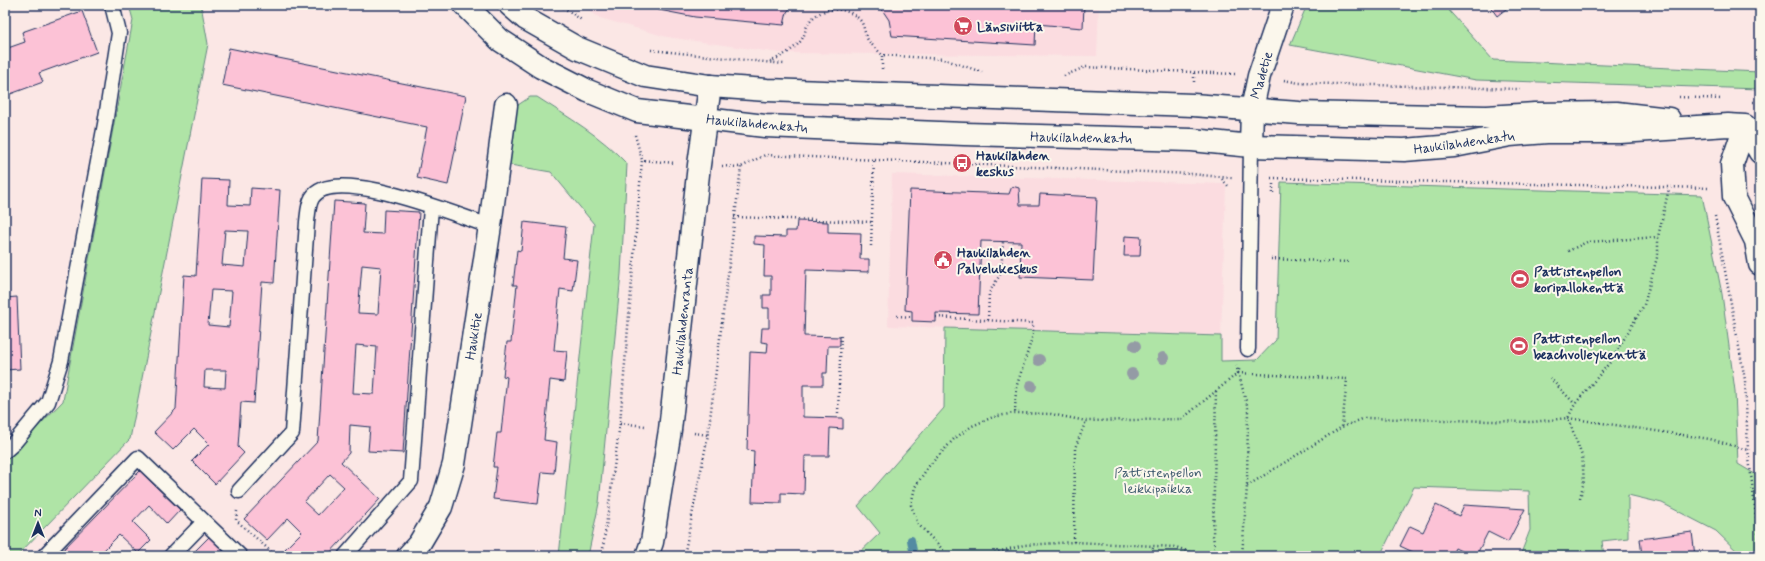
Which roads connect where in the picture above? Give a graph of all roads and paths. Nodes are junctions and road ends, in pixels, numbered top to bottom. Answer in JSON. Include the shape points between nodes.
{"nodes":[{"id":1,"x":112,"y":5,"type":"edge"},
{"id":2,"x":465,"y":5,"type":"edge"},
{"id":3,"x":510,"y":5,"type":"edge"},
{"id":4,"x":560,"y":5,"type":"edge"},
{"id":5,"x":840,"y":5,"type":"edge"},
{"id":6,"x":1242,"y":5,"type":"edge"},
{"id":7,"x":1284,"y":5,"type":"edge"},
{"id":8,"x":1259,"y":7,"type":"dead end"},
{"id":9,"x":840,"y":9,"type":"junction"},
{"id":10,"x":584,"y":22,"type":"dead end"},
{"id":11,"x":645,"y":48,"type":"dead end"},
{"id":12,"x":882,"y":55,"type":"junction"},
{"id":13,"x":768,"y":62,"type":"junction"},
{"id":14,"x":791,"y":66,"type":"dead end"},
{"id":15,"x":882,"y":74,"type":"dead end"},
{"id":16,"x":980,"y":74,"type":"dead end"},
{"id":17,"x":1062,"y":76,"type":"dead end"},
{"id":18,"x":1259,"y":76,"type":"junction"},
{"id":19,"x":710,"y":86,"type":"junction"},
{"id":20,"x":506,"y":106,"type":"dead end"},
{"id":21,"x":1252,"y":109,"type":"junction"},
{"id":22,"x":706,"y":120,"type":"junction"},
{"id":23,"x":1744,"y":126,"type":"edge"},
{"id":24,"x":1251,"y":146,"type":"junction"},
{"id":25,"x":1760,"y":152,"type":"edge"},
{"id":26,"x":642,"y":160,"type":"dead end"},
{"id":27,"x":874,"y":160,"type":"dead end"},
{"id":28,"x":741,"y":167,"type":"dead end"},
{"id":29,"x":1669,"y":188,"type":"dead end"},
{"id":30,"x":1710,"y":188,"type":"dead end"},
{"id":31,"x":1712,"y":196,"type":"dead end"},
{"id":32,"x":431,"y":207,"type":"junction"},
{"id":33,"x":1714,"y":211,"type":"dead end"},
{"id":34,"x":734,"y":217,"type":"junction"},
{"id":35,"x":871,"y":222,"type":"junction"},
{"id":36,"x":490,"y":226,"type":"junction"},
{"id":37,"x":1758,"y":234,"type":"edge"},
{"id":38,"x":1658,"y":237,"type":"junction"},
{"id":39,"x":1003,"y":242,"type":"dead end"},
{"id":40,"x":871,"y":246,"type":"dead end"},
{"id":41,"x":1568,"y":251,"type":"dead end"},
{"id":42,"x":1271,"y":259,"type":"dead end"},
{"id":43,"x":1349,"y":262,"type":"dead end"},
{"id":44,"x":1760,"y":264,"type":"edge"},
{"id":45,"x":897,"y":316,"type":"dead end"},
{"id":46,"x":912,"y":317,"type":"dead end"},
{"id":47,"x":936,"y":317,"type":"dead end"},
{"id":48,"x":988,"y":320,"type":"junction"},
{"id":49,"x":841,"y":334,"type":"dead end"},
{"id":50,"x":1248,"y":349,"type":"joint"},
{"id":51,"x":1238,"y":373,"type":"junction"},
{"id":52,"x":1550,"y":378,"type":"dead end"},
{"id":53,"x":1216,"y":391,"type":"junction"},
{"id":54,"x":1575,"y":404,"type":"junction"},
{"id":55,"x":1015,"y":413,"type":"junction"},
{"id":56,"x":838,"y":414,"type":"dead end"},
{"id":57,"x":1568,"y":418,"type":"junction"},
{"id":58,"x":1086,"y":421,"type":"junction"},
{"id":59,"x":1342,"y":427,"type":"junction"},
{"id":60,"x":1748,"y":450,"type":"junction"},
{"id":61,"x":5,"y":451,"type":"edge"},
{"id":62,"x":1247,"y":486,"type":"junction"},
{"id":63,"x":239,"y":491,"type":"dead end"},
{"id":64,"x":1580,"y":498,"type":"dead end"},
{"id":65,"x":204,"y":522,"type":"junction"},
{"id":66,"x":239,"y":523,"type":"dead end"},
{"id":67,"x":1074,"y":542,"type":"junction"},
{"id":68,"x":1154,"y":546,"type":"junction"},
{"id":69,"x":1760,"y":549,"type":"edge"},
{"id":70,"x":44,"y":556,"type":"edge"},
{"id":71,"x":171,"y":556,"type":"edge"},
{"id":72,"x":240,"y":556,"type":"edge"},
{"id":73,"x":276,"y":556,"type":"edge"},
{"id":74,"x":345,"y":556,"type":"edge"},
{"id":75,"x":408,"y":556,"type":"edge"},
{"id":76,"x":602,"y":556,"type":"edge"},
{"id":77,"x":647,"y":556,"type":"edge"},
{"id":78,"x":684,"y":556,"type":"edge"},
{"id":79,"x":949,"y":556,"type":"edge"},
{"id":80,"x":983,"y":556,"type":"edge"},
{"id":81,"x":1150,"y":556,"type":"edge"},
{"id":82,"x":1200,"y":556,"type":"edge"},
{"id":83,"x":1216,"y":556,"type":"edge"},
{"id":84,"x":1242,"y":556,"type":"edge"}],
"edges":[{"from":1,"to":61,"type":"lane","via":[[119,33],[61,361],[48,402]]},
{"from":2,"to":22,"type":"main road","name":"Haukilahdenkatu","via":[[500,40],[541,67],[588,91],[637,111]]},
{"from":3,"to":19,"type":"main road","name":"Haukilahdenkatu","via":[[526,19],[577,48],[645,76]]},
{"from":4,"to":10,"type":"path"},
{"from":5,"to":9,"type":"path"},
{"from":6,"to":8,"type":"path"},
{"from":7,"to":18,"type":"main road","name":"Madetie"},
{"from":9,"to":12,"type":"path","via":[[860,20],[867,39]]},
{"from":9,"to":13,"type":"path","via":[[820,13],[811,19],[802,39],[783,56]]},
{"from":11,"to":13,"type":"path","via":[[652,51]]},
{"from":12,"to":15,"type":"path"},
{"from":12,"to":16,"type":"path","via":[[943,59],[987,74]]},
{"from":13,"to":14,"type":"path"},
{"from":17,"to":18,"type":"path","via":[[1085,67]]},
{"from":18,"to":21,"type":"main road","name":"Madetie"},
{"from":19,"to":21,"type":"main road","name":"Haukilahdenkatu"},
{"from":19,"to":22,"type":"main road","name":"Haukilahdenranta"},
{"from":20,"to":36,"type":"main road","name":"Haukitie"},
{"from":21,"to":23,"type":"main road","name":"Haukilahdenkatu","via":[[1299,113],[1486,117],[1616,113]]},
{"from":21,"to":24,"type":"main road","name":"Madetie"},
{"from":22,"to":24,"type":"main road","name":"Haukilahdenkatu","via":[[765,126],[1192,140]]},
{"from":22,"to":77,"type":"main road","name":"Haukilahdenranta","via":[[670,430],[652,542]]},
{"from":23,"to":24,"type":"main road","name":"Haukilahdenkatu","via":[[1620,132],[1547,132],[1510,135],[1454,146],[1404,150]]},
{"from":23,"to":25,"type":"main road"},
{"from":23,"to":37,"type":"main road","via":[[1732,164],[1734,197]]},
{"from":24,"to":50,"type":"lane"},
{"from":26,"to":76,"type":"path","via":[[620,423]]},
{"from":27,"to":35,"type":"path"},
{"from":28,"to":34,"type":"path"},
{"from":29,"to":38,"type":"path"},
{"from":30,"to":31,"type":"path"},
{"from":32,"to":36,"type":"lane"},
{"from":32,"to":63,"type":"lane","via":[[419,201],[359,187],[340,186],[323,190],[313,197],[307,222],[292,434]]},
{"from":32,"to":74,"type":"lane","via":[[411,481]]},
{"from":33,"to":60,"type":"path","via":[[1744,380]]},
{"from":34,"to":35,"type":"path"},
{"from":34,"to":78,"type":"path","via":[[708,435]]},
{"from":35,"to":40,"type":"path"},
{"from":36,"to":75,"type":"main road","name":"Haukitie","via":[[454,464],[441,507]]},
{"from":37,"to":44,"type":"main road"},
{"from":38,"to":41,"type":"path","via":[[1587,242]]},
{"from":38,"to":54,"type":"path","via":[[1658,254],[1644,305],[1611,361]]},
{"from":39,"to":48,"type":"path","via":[[1001,273],[989,293]]},
{"from":42,"to":43,"type":"path"},
{"from":45,"to":46,"type":"path"},
{"from":47,"to":48,"type":"path"},
{"from":48,"to":55,"type":"path","via":[[1033,323],[1033,335],[1016,388]]},
{"from":49,"to":56,"type":"path"},
{"from":50,"to":51,"type":"path"},
{"from":51,"to":53,"type":"path"},
{"from":51,"to":59,"type":"path","via":[[1347,379]]},
{"from":51,"to":62,"type":"path","via":[[1248,408]]},
{"from":52,"to":54,"type":"path"},
{"from":53,"to":58,"type":"path","via":[[1182,419]]},
{"from":53,"to":83,"type":"path","via":[[1213,536]]},
{"from":54,"to":57,"type":"path"},
{"from":55,"to":58,"type":"path","via":[[1051,414]]},
{"from":55,"to":79,"type":"path","via":[[993,417],[972,426],[954,439],[928,467],[915,487],[911,505],[918,524]]},
{"from":57,"to":59,"type":"path","via":[[1532,422],[1365,418]]},
{"from":57,"to":60,"type":"path","via":[[1710,439]]},
{"from":57,"to":64,"type":"path","via":[[1582,456],[1584,481]]},
{"from":58,"to":67,"type":"path","via":[[1075,448]]},
{"from":59,"to":62,"type":"path"},
{"from":60,"to":69,"type":"path"},
{"from":62,"to":84,"type":"path"},
{"from":65,"to":70,"type":"lane","via":[[138,458]]},
{"from":65,"to":71,"type":"lane"},
{"from":65,"to":72,"type":"lane"},
{"from":66,"to":73,"type":"path"},
{"from":67,"to":68,"type":"path"},
{"from":67,"to":80,"type":"path","via":[[1024,545]]},
{"from":68,"to":81,"type":"path"},
{"from":68,"to":82,"type":"path","via":[[1176,547]]}]}
